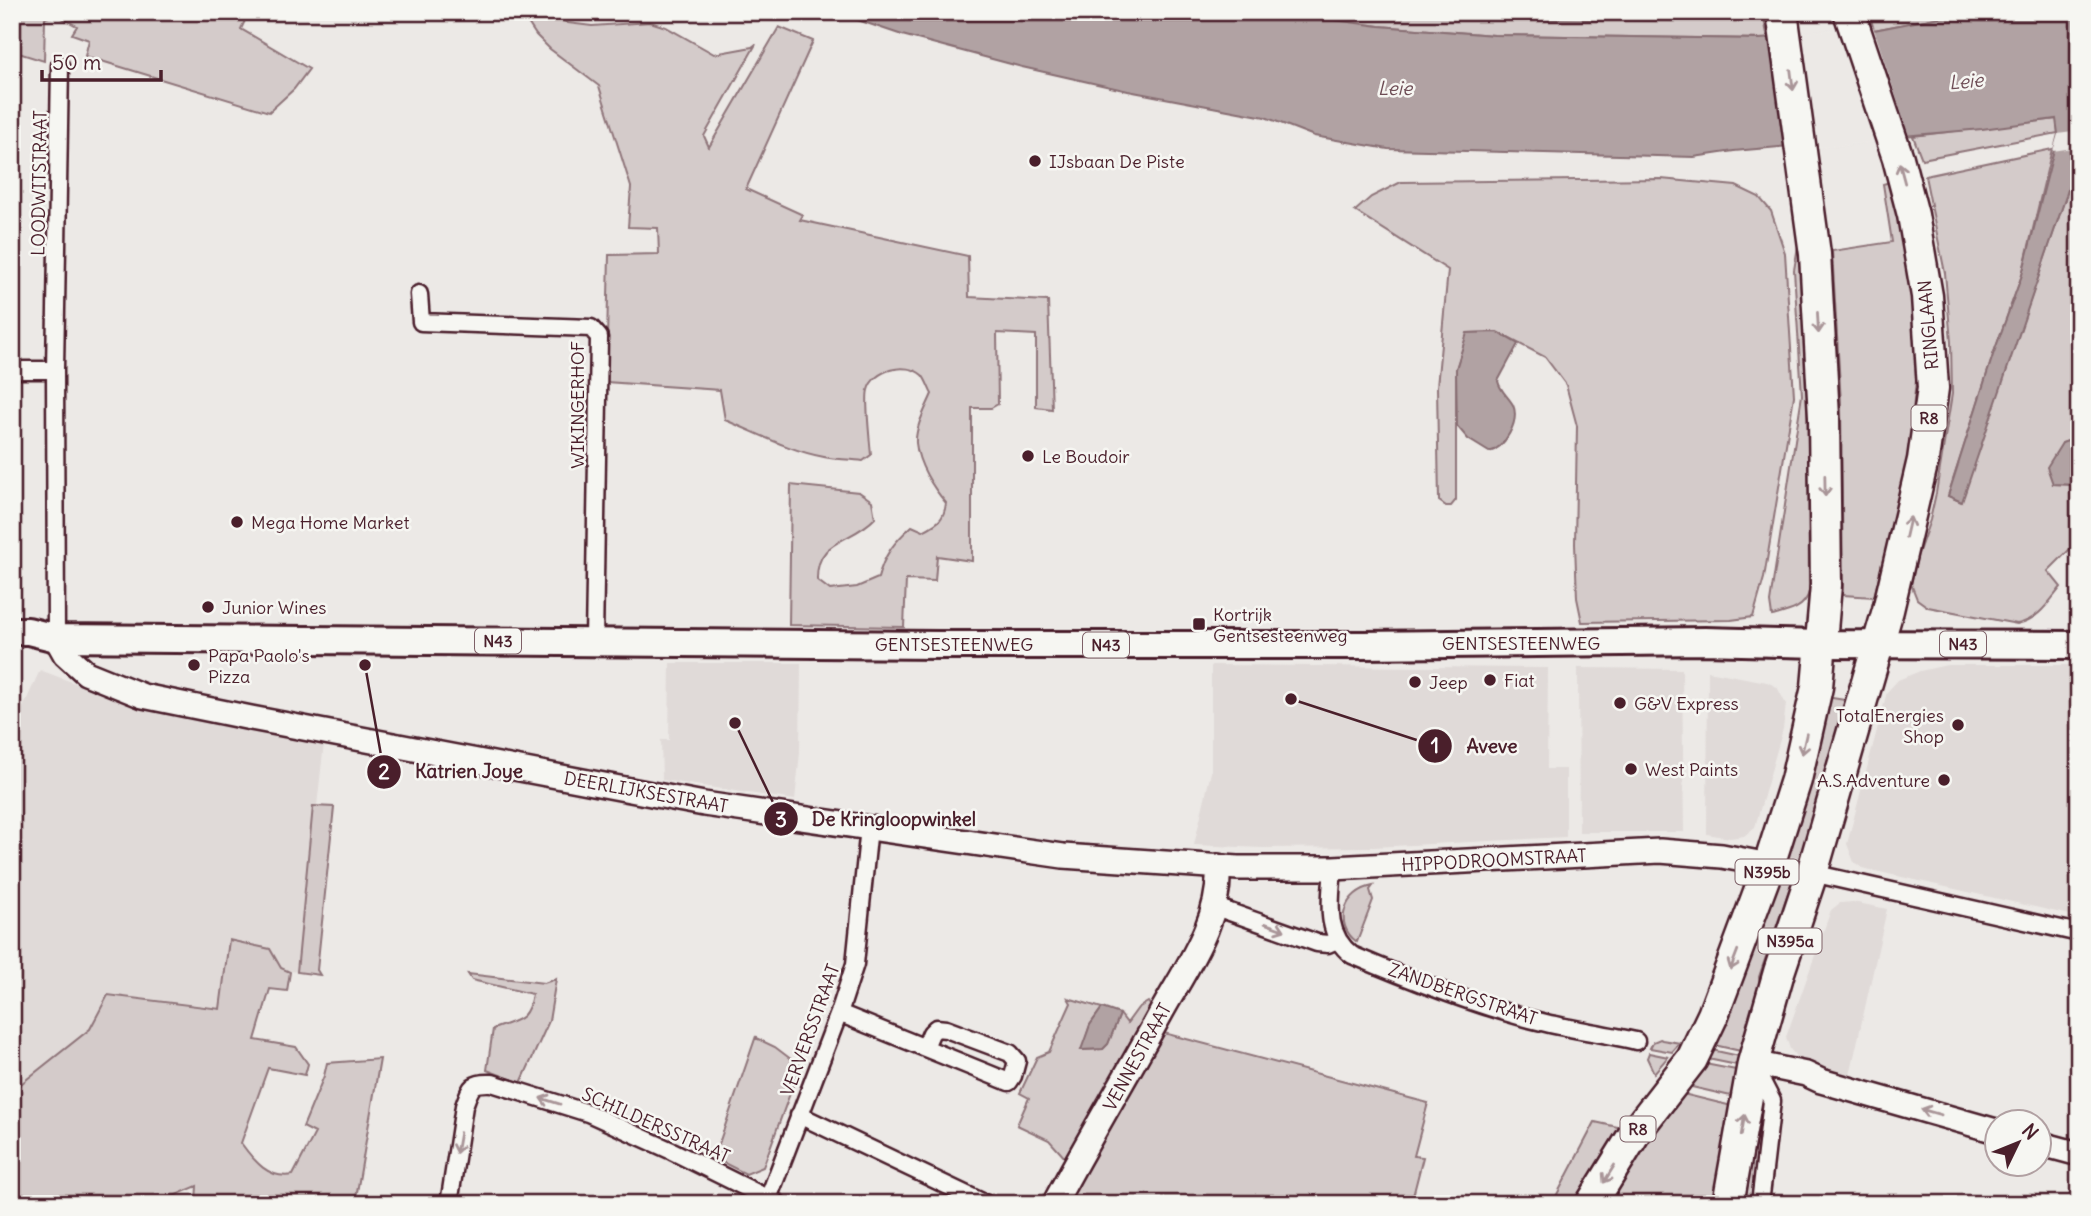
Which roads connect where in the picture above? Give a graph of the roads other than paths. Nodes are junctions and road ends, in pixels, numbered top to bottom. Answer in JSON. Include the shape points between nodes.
{"nodes":[{"id":1,"x":1782,"y":12,"type":"edge"},
{"id":2,"x":1849,"y":12,"type":"edge"},
{"id":3,"x":60,"y":65,"type":"dead end"},
{"id":4,"x":419,"y":294,"type":"dead end"},
{"id":5,"x":12,"y":370,"type":"edge"},
{"id":6,"x":55,"y":370,"type":"junction"},
{"id":7,"x":12,"y":631,"type":"edge"},
{"id":8,"x":56,"y":638,"type":"junction"},
{"id":9,"x":594,"y":641,"type":"junction"},
{"id":10,"x":1821,"y":644,"type":"junction"},
{"id":11,"x":1865,"y":644,"type":"junction"},
{"id":12,"x":12,"y":646,"type":"edge"},
{"id":13,"x":2079,"y":646,"type":"edge"},
{"id":14,"x":869,"y":827,"type":"junction"},
{"id":15,"x":1769,"y":865,"type":"junction"},
{"id":16,"x":1218,"y":866,"type":"junction"},
{"id":17,"x":1333,"y":868,"type":"junction"},
{"id":18,"x":1812,"y":873,"type":"junction"},
{"id":19,"x":1213,"y":906,"type":"junction"},
{"id":20,"x":2079,"y":933,"type":"edge"},
{"id":21,"x":1337,"y":940,"type":"junction"},
{"id":22,"x":839,"y":1013,"type":"junction"},
{"id":23,"x":1636,"y":1041,"type":"dead end"},
{"id":24,"x":925,"y":1047,"type":"junction"},
{"id":25,"x":1692,"y":1059,"type":"joint"},
{"id":26,"x":1753,"y":1063,"type":"junction"},
{"id":27,"x":799,"y":1115,"type":"junction"},
{"id":28,"x":1982,"y":1127,"type":"edge"},
{"id":29,"x":2052,"y":1147,"type":"edge"},
{"id":30,"x":2079,"y":1154,"type":"edge"},
{"id":31,"x":773,"y":1201,"type":"edge"},
{"id":32,"x":449,"y":1204,"type":"edge"},
{"id":33,"x":986,"y":1204,"type":"edge"},
{"id":34,"x":1054,"y":1204,"type":"edge"},
{"id":35,"x":1591,"y":1204,"type":"edge"},
{"id":36,"x":1728,"y":1204,"type":"edge"},
{"id":37,"x":1760,"y":1204,"type":"edge"}],
"edges":[{"from":1,"to":10,"type":"highway","one_way":true,"via":[[1815,254],[1824,417],[1826,584]]},
{"from":11,"to":2,"type":"highway","name":"RINGLAAN","number":"R8","one_way":true,"via":[[1892,593],[1923,460],[1933,388],[1927,296],[1913,215]]},
{"from":3,"to":6,"type":"street","name":"LOODWITSTRAAT"},
{"from":4,"to":9,"type":"street","name":"WIKINGERHOF","via":[[421,322],[591,328],[599,337]]},
{"from":5,"to":6,"type":"street"},
{"from":6,"to":8,"type":"street","name":"LOODWITSTRAAT"},
{"from":7,"to":8,"type":"main road","name":"GENTSESTEENWEG","number":"N43"},
{"from":8,"to":9,"type":"main road","name":"GENTSESTEENWEG","number":"N43"},
{"from":8,"to":12,"type":"main road","name":"GENTSESTEENWEG","number":"N43"},
{"from":8,"to":14,"type":"street","name":"DEERLIJKSESTRAAT","via":[[86,673],[143,696],[704,804]]},
{"from":9,"to":10,"type":"main road","name":"GENTSESTEENWEG","number":"N43"},
{"from":10,"to":11,"type":"main road","name":"GENTSESTEENWEG","number":"N43"},
{"from":10,"to":15,"type":"highway","number":"N395b","one_way":true,"via":[[1817,687],[1796,780]]},
{"from":11,"to":13,"type":"main road","number":"N43"},
{"from":11,"to":18,"type":"highway","number":"N395a"},
{"from":14,"to":16,"type":"street","name":"DEERLIJKSESTRAAT","via":[[1063,856]]},
{"from":14,"to":22,"type":"street","name":"VERVERSSTRAAT","via":[[855,964]]},
{"from":15,"to":17,"type":"street","name":"HIPPODROOMSTRAAT","via":[[1660,851]]},
{"from":15,"to":25,"type":"highway","number":"N395b","one_way":true},
{"from":16,"to":17,"type":"street","name":"HIPPODROOMSTRAAT"},
{"from":16,"to":19,"type":"street"},
{"from":17,"to":21,"type":"street","via":[[1330,915]]},
{"from":18,"to":20,"type":"street"},
{"from":18,"to":26,"type":"highway","number":"N395a"},
{"from":19,"to":21,"type":"street","one_way":true,"via":[[1317,943]]},
{"from":19,"to":34,"type":"street","name":"VENNESTRAAT","via":[[1207,929]]},
{"from":21,"to":23,"type":"street","name":"ZANDBERGSTRAAT","via":[[1352,954],[1467,999],[1544,1023]]},
{"from":22,"to":24,"type":"street"},
{"from":22,"to":27,"type":"street","name":"VERVERSSTRAAT"},
{"from":24,"to":24,"type":"street","via":[[1009,1082],[1017,1061],[1010,1053],[947,1029],[936,1028]]},
{"from":25,"to":35,"type":"highway","number":"R8","one_way":true,"via":[[1636,1131]]},
{"from":28,"to":26,"type":"street","one_way":true,"via":[[1806,1074]]},
{"from":36,"to":26,"type":"highway","one_way":true},
{"from":26,"to":37,"type":"street","via":[[1772,1101]]},
{"from":27,"to":31,"type":"street","name":"VERVERSSTRAAT"},
{"from":27,"to":33,"type":"street"},
{"from":29,"to":30,"type":"street"},
{"from":31,"to":32,"type":"street","name":"SCHILDERSSTRAAT","one_way":true,"via":[[588,1113],[492,1083],[474,1085],[464,1105]]}]}
